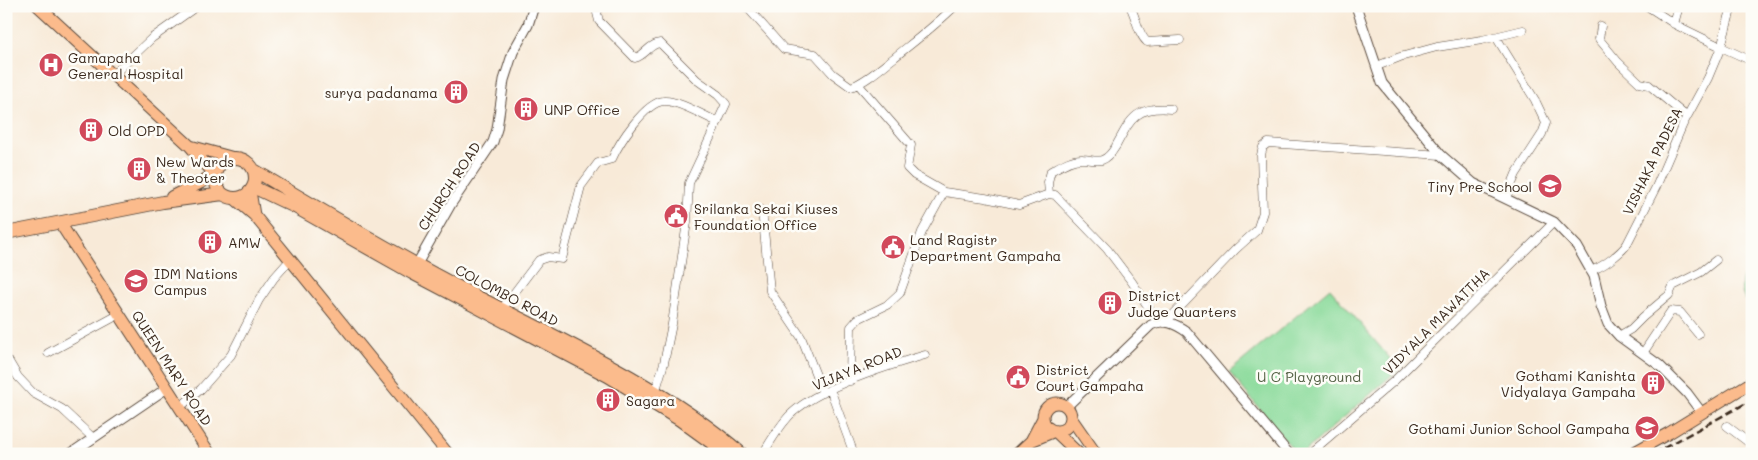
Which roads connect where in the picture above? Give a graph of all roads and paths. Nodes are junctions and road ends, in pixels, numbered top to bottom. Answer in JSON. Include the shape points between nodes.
{"nodes":[{"id":1,"x":38,"y":6,"type":"edge"},
{"id":2,"x":197,"y":6,"type":"edge"},
{"id":3,"x":534,"y":6,"type":"edge"},
{"id":4,"x":600,"y":6,"type":"edge"},
{"id":5,"x":746,"y":6,"type":"edge"},
{"id":6,"x":955,"y":6,"type":"edge"},
{"id":7,"x":1130,"y":6,"type":"edge"},
{"id":8,"x":1356,"y":6,"type":"edge"},
{"id":9,"x":1647,"y":6,"type":"edge"},
{"id":10,"x":1678,"y":6,"type":"edge"},
{"id":11,"x":1732,"y":6,"type":"edge"},
{"id":12,"x":1674,"y":24,"type":"junction"},
{"id":13,"x":1602,"y":26,"type":"dead end"},
{"id":14,"x":1523,"y":30,"type":"dead end"},
{"id":15,"x":1496,"y":37,"type":"junction"},
{"id":16,"x":1180,"y":40,"type":"dead end"},
{"id":17,"x":1721,"y":47,"type":"junction"},
{"id":18,"x":1752,"y":61,"type":"edge"},
{"id":19,"x":1377,"y":66,"type":"junction"},
{"id":20,"x":113,"y":75,"type":"junction"},
{"id":21,"x":858,"y":84,"type":"junction"},
{"id":22,"x":1171,"y":109,"type":"dead end"},
{"id":23,"x":1687,"y":116,"type":"junction"},
{"id":24,"x":718,"y":122,"type":"junction"},
{"id":25,"x":190,"y":146,"type":"junction"},
{"id":26,"x":1441,"y":155,"type":"junction"},
{"id":27,"x":234,"y":158,"type":"junction"},
{"id":28,"x":254,"y":170,"type":"junction"},
{"id":29,"x":215,"y":176,"type":"junction"},
{"id":30,"x":252,"y":189,"type":"junction"},
{"id":31,"x":944,"y":192,"type":"junction"},
{"id":32,"x":1049,"y":194,"type":"junction"},
{"id":33,"x":228,"y":196,"type":"junction"},
{"id":34,"x":1506,"y":198,"type":"junction"},
{"id":35,"x":163,"y":202,"type":"junction"},
{"id":36,"x":762,"y":210,"type":"dead end"},
{"id":37,"x":254,"y":215,"type":"junction"},
{"id":38,"x":1554,"y":222,"type":"junction"},
{"id":39,"x":60,"y":223,"type":"junction"},
{"id":40,"x":6,"y":233,"type":"edge"},
{"id":41,"x":290,"y":260,"type":"junction"},
{"id":42,"x":1716,"y":260,"type":"dead end"},
{"id":43,"x":414,"y":269,"type":"junction"},
{"id":44,"x":1590,"y":270,"type":"junction"},
{"id":45,"x":499,"y":313,"type":"junction"},
{"id":46,"x":120,"y":314,"type":"junction"},
{"id":47,"x":1162,"y":322,"type":"junction"},
{"id":48,"x":1698,"y":334,"type":"dead end"},
{"id":49,"x":1619,"y":336,"type":"junction"},
{"id":50,"x":1643,"y":353,"type":"junction"},
{"id":51,"x":48,"y":354,"type":"dead end"},
{"id":52,"x":925,"y":355,"type":"dead end"},
{"id":53,"x":7,"y":359,"type":"edge"},
{"id":54,"x":850,"y":381,"type":"junction"},
{"id":55,"x":1752,"y":382,"type":"edge"},
{"id":56,"x":167,"y":388,"type":"junction"},
{"id":57,"x":827,"y":391,"type":"junction"},
{"id":58,"x":653,"y":397,"type":"junction"},
{"id":59,"x":1066,"y":407,"type":"junction"},
{"id":60,"x":180,"y":408,"type":"junction"},
{"id":61,"x":1702,"y":413,"type":"junction"},
{"id":62,"x":1044,"y":418,"type":"junction"},
{"id":63,"x":1071,"y":418,"type":"junction"},
{"id":64,"x":1727,"y":426,"type":"dead end"},
{"id":65,"x":1055,"y":431,"type":"junction"},
{"id":66,"x":93,"y":438,"type":"junction"},
{"id":67,"x":1031,"y":441,"type":"junction"},
{"id":68,"x":1752,"y":445,"type":"edge"},
{"id":69,"x":70,"y":454,"type":"edge"},
{"id":70,"x":210,"y":454,"type":"edge"},
{"id":71,"x":448,"y":454,"type":"edge"},
{"id":72,"x":727,"y":454,"type":"edge"},
{"id":73,"x":742,"y":454,"type":"edge"},
{"id":74,"x":763,"y":454,"type":"edge"},
{"id":75,"x":854,"y":454,"type":"edge"},
{"id":76,"x":1017,"y":454,"type":"edge"},
{"id":77,"x":1079,"y":454,"type":"edge"},
{"id":78,"x":1096,"y":454,"type":"edge"},
{"id":79,"x":1289,"y":454,"type":"edge"},
{"id":80,"x":1309,"y":454,"type":"edge"},
{"id":81,"x":1631,"y":454,"type":"edge"}],
"edges":[{"from":1,"to":20,"type":"main road"},
{"from":2,"to":20,"type":"street","via":[[152,38]]},
{"from":3,"to":43,"type":"street","name":"CHURCH ROAD","via":[[504,80],[493,142],[451,204]]},
{"from":4,"to":24,"type":"street","via":[[597,13],[599,21],[635,58],[653,44],[660,43],[697,80],[718,95],[726,104]]},
{"from":5,"to":21,"type":"street","via":[[784,49],[815,54],[850,87]]},
{"from":6,"to":21,"type":"street","via":[[937,24]]},
{"from":7,"to":16,"type":"street","via":[[1143,38],[1148,42]]},
{"from":8,"to":19,"type":"street"},
{"from":9,"to":12,"type":"street"},
{"from":10,"to":12,"type":"street"},
{"from":11,"to":17,"type":"street","name":"VISHAKA PADESA"},
{"from":12,"to":17,"type":"street"},
{"from":13,"to":23,"type":"street","via":[[1600,39],[1618,62],[1640,83],[1649,85]]},
{"from":14,"to":15,"type":"street"},
{"from":15,"to":19,"type":"street","via":[[1437,47]]},
{"from":15,"to":34,"type":"street","via":[[1536,100],[1546,123]]},
{"from":17,"to":18,"type":"street"},
{"from":17,"to":23,"type":"street","name":"VISHAKA PADESA"},
{"from":19,"to":26,"type":"street","via":[[1382,83]]},
{"from":20,"to":25,"type":"main road"},
{"from":21,"to":31,"type":"street","via":[[911,145],[907,168]]},
{"from":22,"to":32,"type":"street","via":[[1140,112],[1132,118],[1113,151],[1103,160],[1080,158],[1051,171]]},
{"from":23,"to":44,"type":"street","name":"VISHAKA PADESA","via":[[1656,187],[1623,250],[1598,269]]},
{"from":24,"to":45,"type":"street","via":[[673,102],[662,101],[643,112],[612,159],[598,162],[581,186],[562,259],[548,257],[539,260]]},
{"from":24,"to":58,"type":"street","via":[[690,183],[672,324]]},
{"from":25,"to":27,"type":"main road"},
{"from":25,"to":29,"type":"main road"},
{"from":26,"to":34,"type":"street","via":[[1473,182]]},
{"from":26,"to":47,"type":"street","via":[[1268,143],[1263,147],[1263,212],[1257,230]]},
{"from":27,"to":28,"type":"highway","via":[[244,160]]},
{"from":27,"to":29,"type":"highway","via":[[219,165]]},
{"from":28,"to":30,"type":"highway"},
{"from":28,"to":43,"type":"highway","name":"COLOMBO ROAD"},
{"from":29,"to":33,"type":"highway","via":[[217,186]]},
{"from":29,"to":35,"type":"highway"},
{"from":30,"to":33,"type":"highway","via":[[243,197]]},
{"from":30,"to":37,"type":"main road"},
{"from":30,"to":43,"type":"highway","name":"COLOMBO ROAD","via":[[295,207]]},
{"from":31,"to":32,"type":"street","via":[[1019,205]]},
{"from":31,"to":54,"type":"street","via":[[922,232],[900,293],[887,305],[858,319],[852,327]]},
{"from":32,"to":47,"type":"street","via":[[1054,195],[1107,248]]},
{"from":33,"to":35,"type":"highway"},
{"from":33,"to":37,"type":"main road"},
{"from":34,"to":38,"type":"street"},
{"from":35,"to":39,"type":"highway"},
{"from":36,"to":57,"type":"street","via":[[770,291],[801,337]]},
{"from":37,"to":41,"type":"main road"},
{"from":38,"to":44,"type":"street","via":[[1577,246]]},
{"from":38,"to":80,"type":"street","name":"VIDYALA MAWATTHA","via":[[1394,381]]},
{"from":39,"to":40,"type":"highway"},
{"from":39,"to":46,"type":"main road","name":"QUEEN MARY ROAD"},
{"from":41,"to":60,"type":"street","via":[[259,300],[231,355]]},
{"from":41,"to":71,"type":"main road"},
{"from":42,"to":49,"type":"street","via":[[1701,272],[1673,286],[1669,295]]},
{"from":43,"to":45,"type":"highway","name":"COLOMBO ROAD"},
{"from":44,"to":49,"type":"street","via":[[1605,319]]},
{"from":45,"to":58,"type":"highway","name":"COLOMBO ROAD","via":[[612,368]]},
{"from":46,"to":51,"type":"street"},
{"from":46,"to":56,"type":"main road","name":"QUEEN MARY ROAD"},
{"from":47,"to":59,"type":"street","via":[[1144,331]]},
{"from":47,"to":79,"type":"street","via":[[1175,324],[1187,332]]},
{"from":48,"to":50,"type":"street","via":[[1680,312],[1671,311]]},
{"from":49,"to":50,"type":"street"},
{"from":50,"to":61,"type":"street","via":[[1688,393]]},
{"from":52,"to":54,"type":"street","name":"VIJAYA ROAD"},
{"from":53,"to":66,"type":"street","via":[[33,394],[62,409]]},
{"from":54,"to":57,"type":"street","name":"VIJAYA ROAD"},
{"from":55,"to":61,"type":"main road"},
{"from":56,"to":60,"type":"main road","name":"QUEEN MARY ROAD"},
{"from":56,"to":66,"type":"street"},
{"from":57,"to":74,"type":"street","name":"VIJAYA ROAD","via":[[790,415]]},
{"from":57,"to":75,"type":"street"},
{"from":58,"to":72,"type":"highway","name":"COLOMBO ROAD"},
{"from":58,"to":73,"type":"highway","name":"COLOMBO ROAD","via":[[702,423]]},
{"from":59,"to":62,"type":"main road","via":[[1050,406]]},
{"from":59,"to":63,"type":"main road"},
{"from":60,"to":70,"type":"main road","name":"QUEEN MARY ROAD"},
{"from":61,"to":81,"type":"main road"},
{"from":62,"to":65,"type":"main road","via":[[1047,426]]},
{"from":62,"to":67,"type":"main road"},
{"from":63,"to":65,"type":"main road","via":[[1068,426]]},
{"from":63,"to":78,"type":"main road"},
{"from":64,"to":68,"type":"street"},
{"from":65,"to":67,"type":"main road"},
{"from":65,"to":77,"type":"main road"},
{"from":66,"to":69,"type":"street"},
{"from":67,"to":76,"type":"main road"}]}
